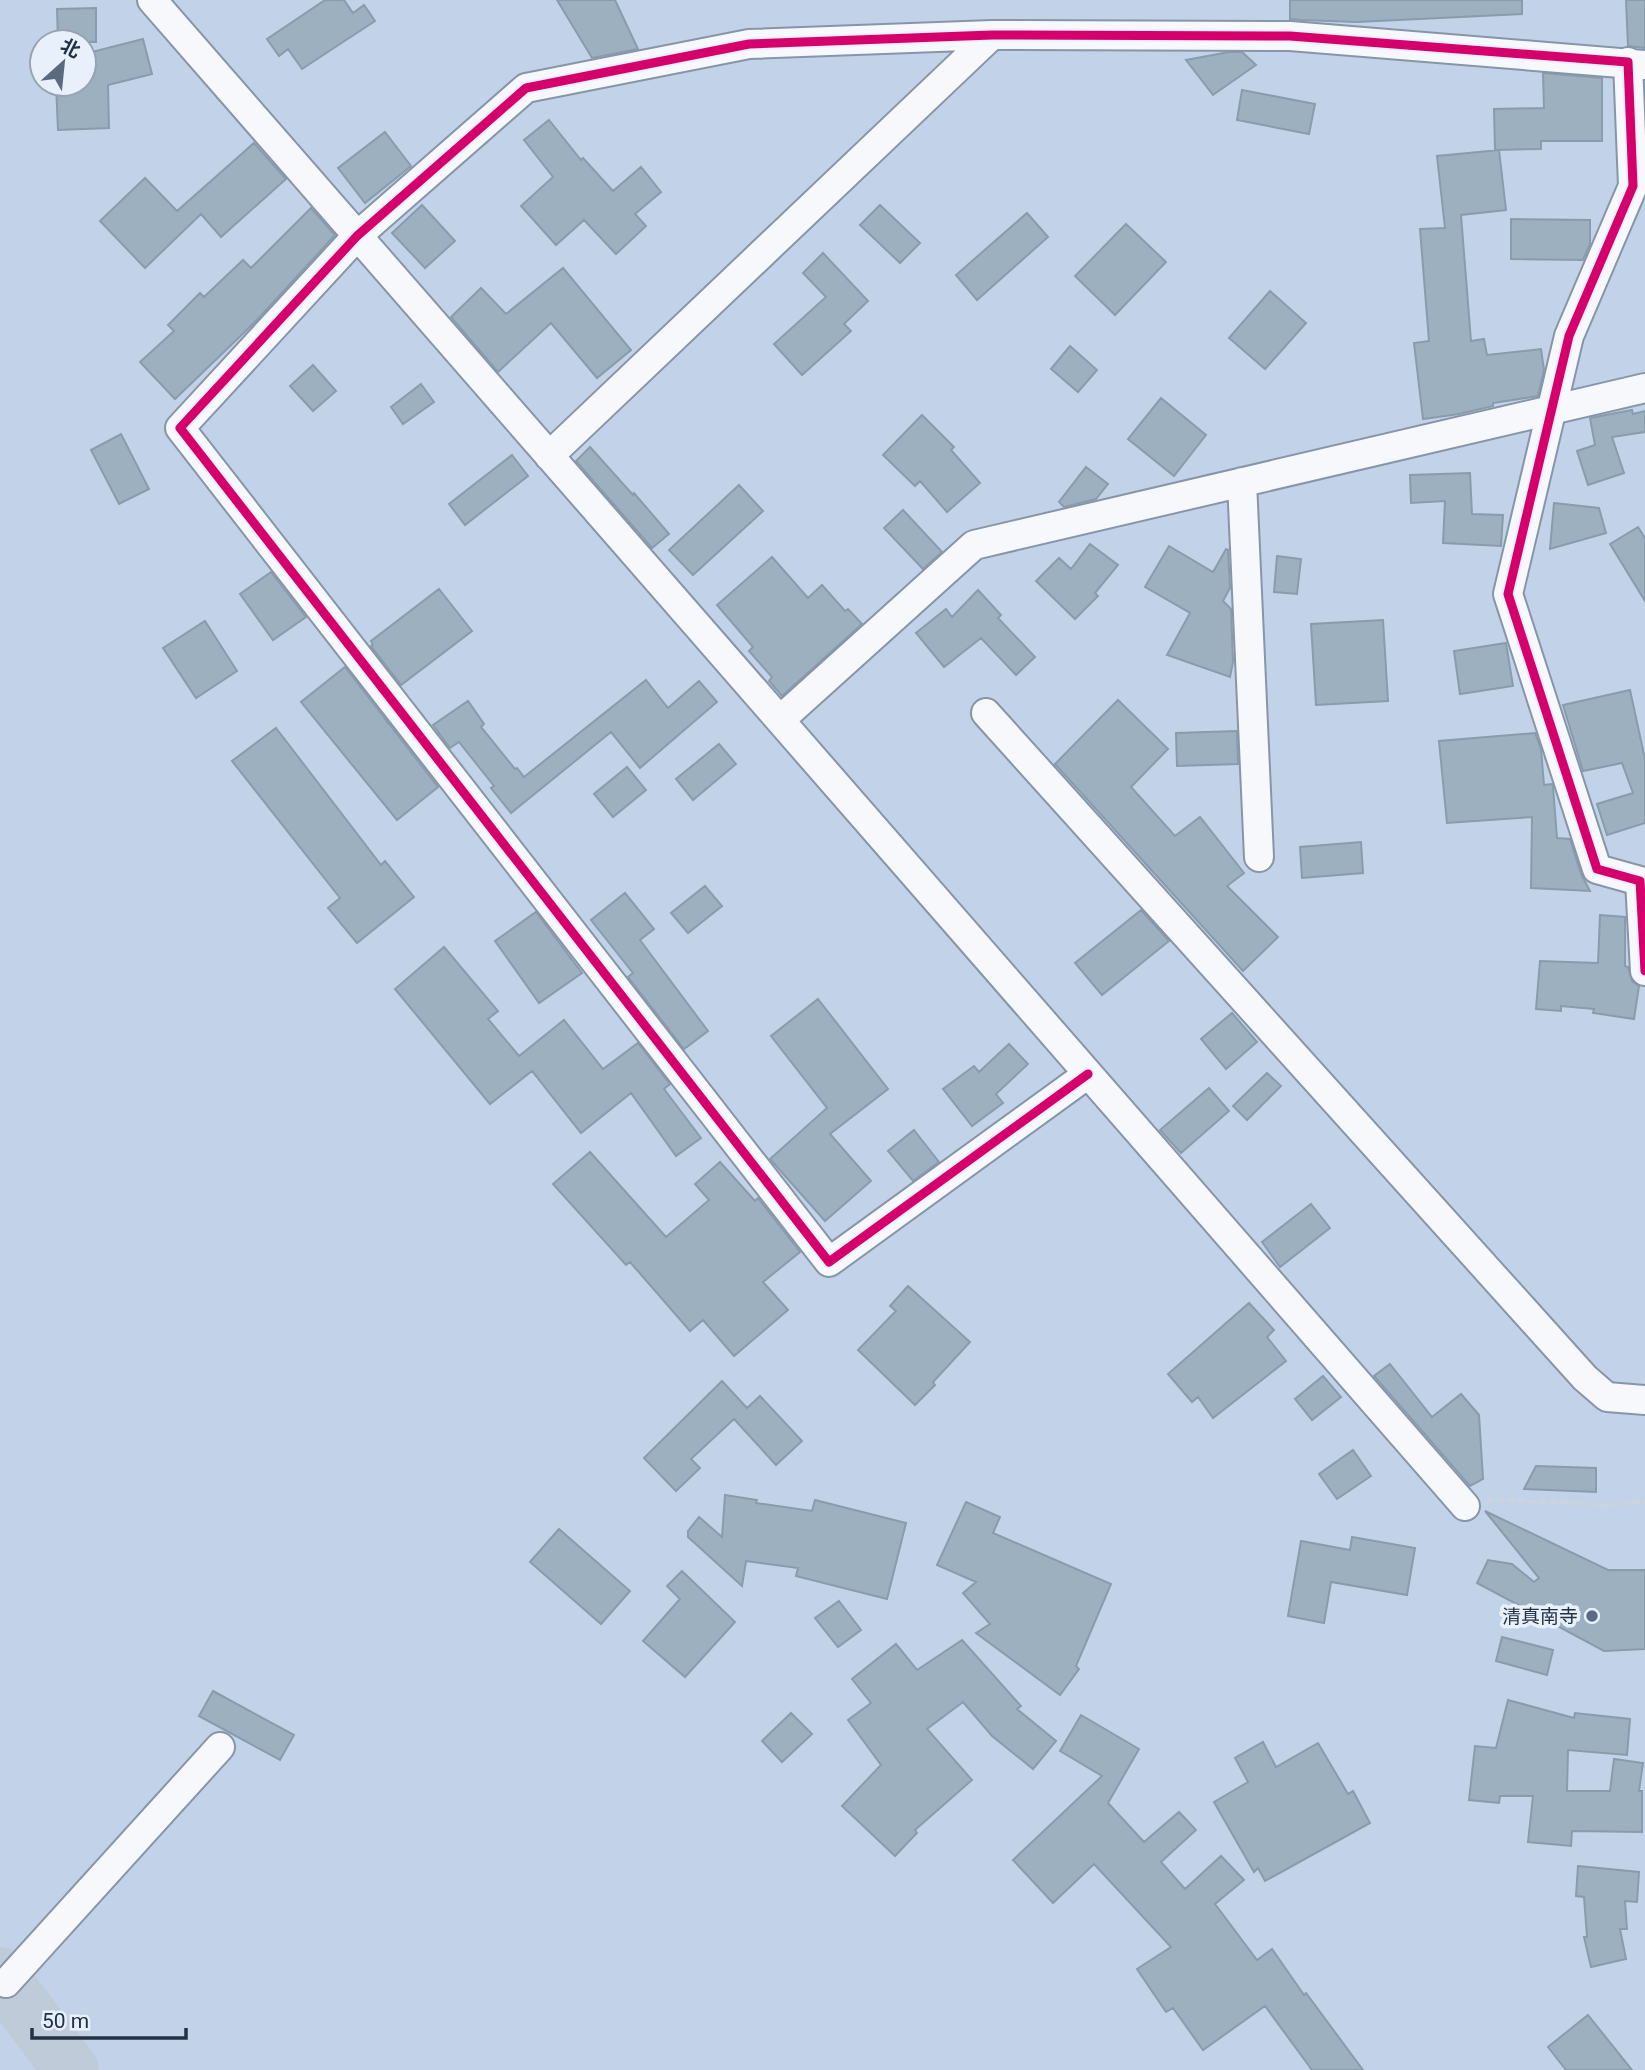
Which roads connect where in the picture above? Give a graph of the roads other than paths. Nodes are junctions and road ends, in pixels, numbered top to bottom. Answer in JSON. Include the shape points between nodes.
{"nodes":[{"id":1,"x":152,"y":0,"type":"edge"},
{"id":2,"x":992,"y":35,"type":"junction"},
{"id":3,"x":1636,"y":63,"type":"edge"},
{"id":4,"x":357,"y":236,"type":"junction"},
{"id":5,"x":1645,"y":388,"type":"edge"},
{"id":6,"x":1552,"y":410,"type":"junction"},
{"id":7,"x":549,"y":456,"type":"junction"},
{"id":8,"x":1242,"y":482,"type":"junction"},
{"id":9,"x":986,"y":713,"type":"dead end"},
{"id":10,"x":780,"y":720,"type":"junction"},
{"id":11,"x":1259,"y":857,"type":"dead end"},
{"id":12,"x":1645,"y":971,"type":"edge"},
{"id":13,"x":1088,"y":1074,"type":"junction"},
{"id":14,"x":1645,"y":1401,"type":"edge"},
{"id":15,"x":1465,"y":1506,"type":"road end"},
{"id":16,"x":220,"y":1747,"type":"dead end"},
{"id":17,"x":6,"y":1983,"type":"dead end"}],
"edges":[{"from":1,"to":4,"type":"street"},
{"from":2,"to":3,"type":"street","via":[[1290,36]]},
{"from":2,"to":4,"type":"street","via":[[749,44],[526,88]]},
{"from":2,"to":7,"type":"street"},
{"from":3,"to":6,"type":"street","via":[[1633,186],[1569,336]]},
{"from":4,"to":7,"type":"street"},
{"from":4,"to":13,"type":"street","via":[[180,428],[829,1262]]},
{"from":5,"to":6,"type":"street"},
{"from":6,"to":8,"type":"street"},
{"from":6,"to":12,"type":"street","via":[[1508,594],[1597,869],[1640,881]]},
{"from":7,"to":10,"type":"street"},
{"from":8,"to":10,"type":"street","via":[[974,545]]},
{"from":8,"to":11,"type":"street"},
{"from":9,"to":14,"type":"street","via":[[1585,1378],[1607,1397]]},
{"from":10,"to":13,"type":"street"},
{"from":13,"to":15,"type":"street"},
{"from":16,"to":17,"type":"street"}]}
